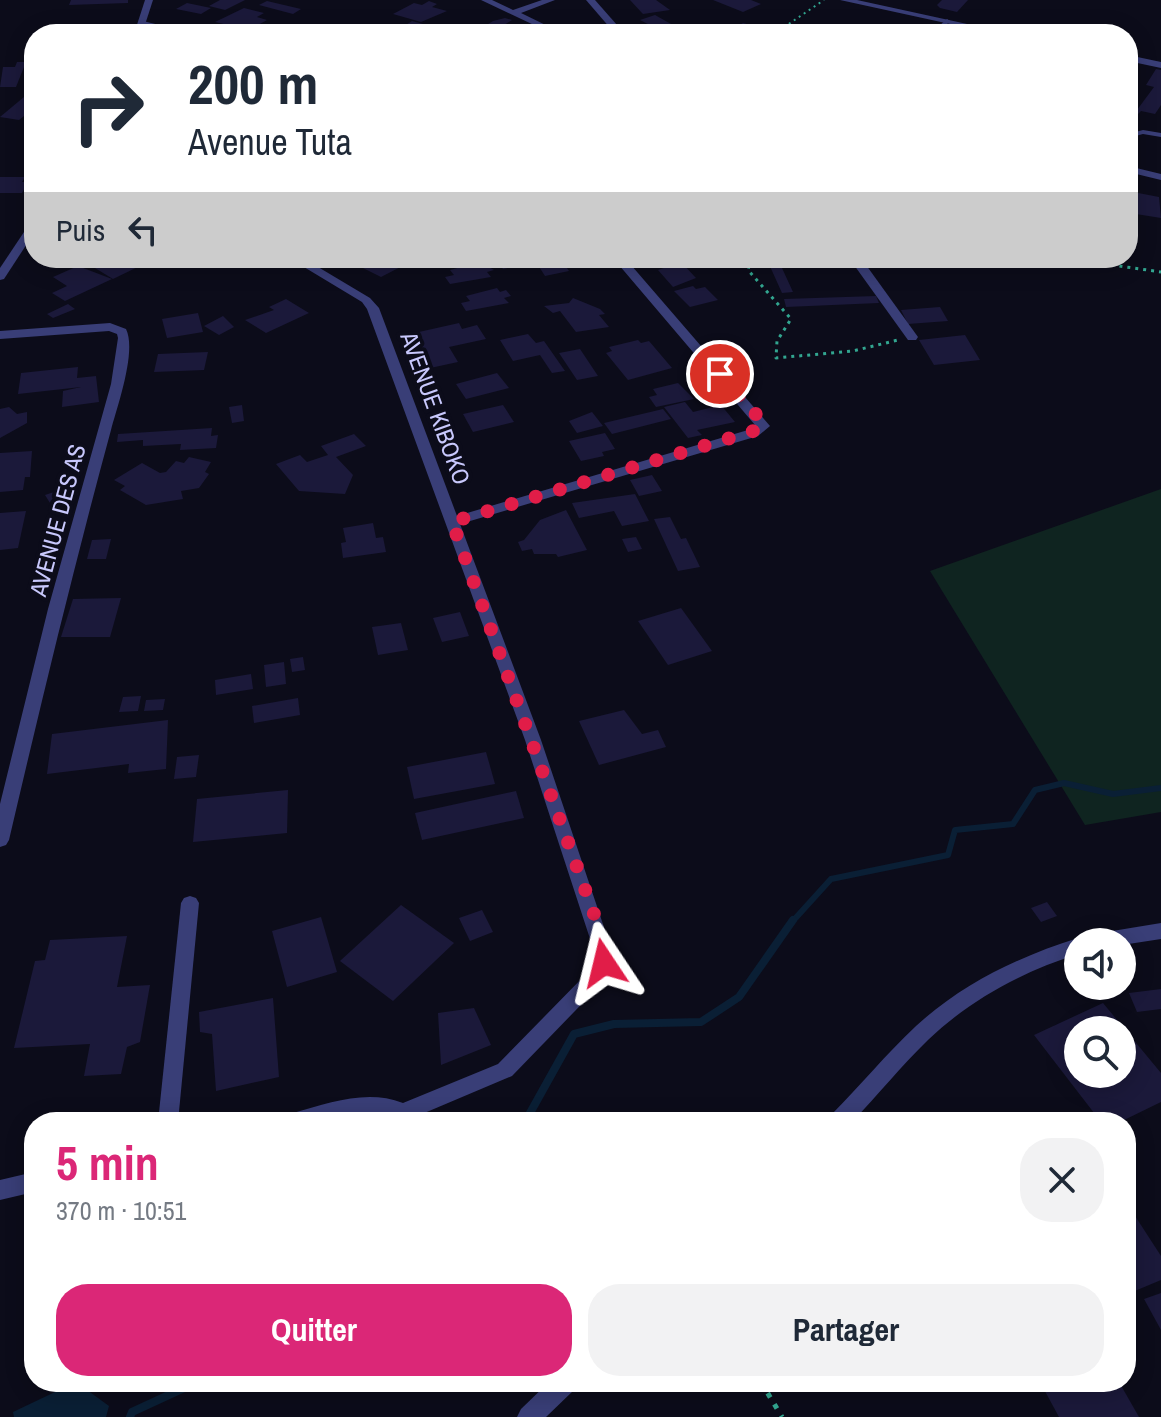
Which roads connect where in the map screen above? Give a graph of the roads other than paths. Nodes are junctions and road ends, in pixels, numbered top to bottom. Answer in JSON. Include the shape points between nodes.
{"nodes":[{"id":1,"x":149,"y":0,"type":"edge"},
{"id":2,"x":485,"y":0,"type":"edge"},
{"id":3,"x":551,"y":0,"type":"edge"},
{"id":4,"x":590,"y":0,"type":"edge"},
{"id":5,"x":844,"y":0,"type":"edge"},
{"id":6,"x":515,"y":12,"type":"junction"},
{"id":7,"x":947,"y":21,"type":"junction"},
{"id":8,"x":143,"y":24,"type":"edge"},
{"id":9,"x":540,"y":24,"type":"edge"},
{"id":10,"x":611,"y":24,"type":"edge"},
{"id":11,"x":944,"y":24,"type":"edge"},
{"id":12,"x":961,"y":24,"type":"edge"},
{"id":13,"x":1138,"y":60,"type":"edge"},
{"id":14,"x":1161,"y":65,"type":"edge"},
{"id":15,"x":1138,"y":133,"type":"edge"},
{"id":16,"x":1161,"y":135,"type":"edge"},
{"id":17,"x":1138,"y":171,"type":"edge"},
{"id":18,"x":1161,"y":177,"type":"edge"},
{"id":19,"x":24,"y":240,"type":"edge"},
{"id":20,"x":312,"y":268,"type":"edge"},
{"id":21,"x":628,"y":268,"type":"edge"},
{"id":22,"x":864,"y":268,"type":"edge"},
{"id":23,"x":0,"y":277,"type":"edge"},
{"id":24,"x":0,"y":335,"type":"edge"},
{"id":25,"x":912,"y":337,"type":"road end"},
{"id":26,"x":452,"y":522,"type":"junction"},
{"id":27,"x":0,"y":840,"type":"edge"},
{"id":28,"x":190,"y":903,"type":"dead end"},
{"id":29,"x":1161,"y":931,"type":"edge"},
{"id":30,"x":1136,"y":935,"type":"edge"},
{"id":31,"x":1064,"y":950,"type":"edge"},
{"id":32,"x":169,"y":1112,"type":"edge"},
{"id":33,"x":341,"y":1112,"type":"edge"},
{"id":34,"x":398,"y":1112,"type":"edge"},
{"id":35,"x":419,"y":1112,"type":"edge"},
{"id":36,"x":848,"y":1112,"type":"edge"},
{"id":37,"x":24,"y":1184,"type":"edge"},
{"id":38,"x":0,"y":1190,"type":"edge"},
{"id":39,"x":555,"y":1392,"type":"edge"},
{"id":40,"x":529,"y":1417,"type":"edge"}],
"edges":[{"from":1,"to":8,"type":"street"},
{"from":2,"to":6,"type":"street"},
{"from":3,"to":6,"type":"street"},
{"from":4,"to":10,"type":"street"},
{"from":5,"to":7,"type":"street"},
{"from":6,"to":9,"type":"street"},
{"from":7,"to":11,"type":"lane"},
{"from":7,"to":12,"type":"street"},
{"from":13,"to":14,"type":"street"},
{"from":15,"to":16,"type":"lane"},
{"from":17,"to":18,"type":"street"},
{"from":19,"to":23,"type":"street"},
{"from":20,"to":26,"type":"street","name":"AVENUE KIBOKO","via":[[373,308]]},
{"from":21,"to":26,"type":"street","via":[[763,426]]},
{"from":22,"to":25,"type":"street"},
{"from":24,"to":27,"type":"street","name":"AVENUE DES AS","via":[[110,327],[124,338],[117,384],[55,609]]},
{"from":26,"to":35,"type":"street","name":"AVENUE KIBOKO","via":[[594,914],[604,963],[569,1008],[505,1070]]},
{"from":28,"to":32,"type":"street"},
{"from":29,"to":30,"type":"street"},
{"from":31,"to":36,"type":"street","via":[[989,983],[937,1020]]},
{"from":33,"to":34,"type":"street","via":[[375,1105]]},
{"from":37,"to":38,"type":"street"},
{"from":39,"to":40,"type":"street"}]}
